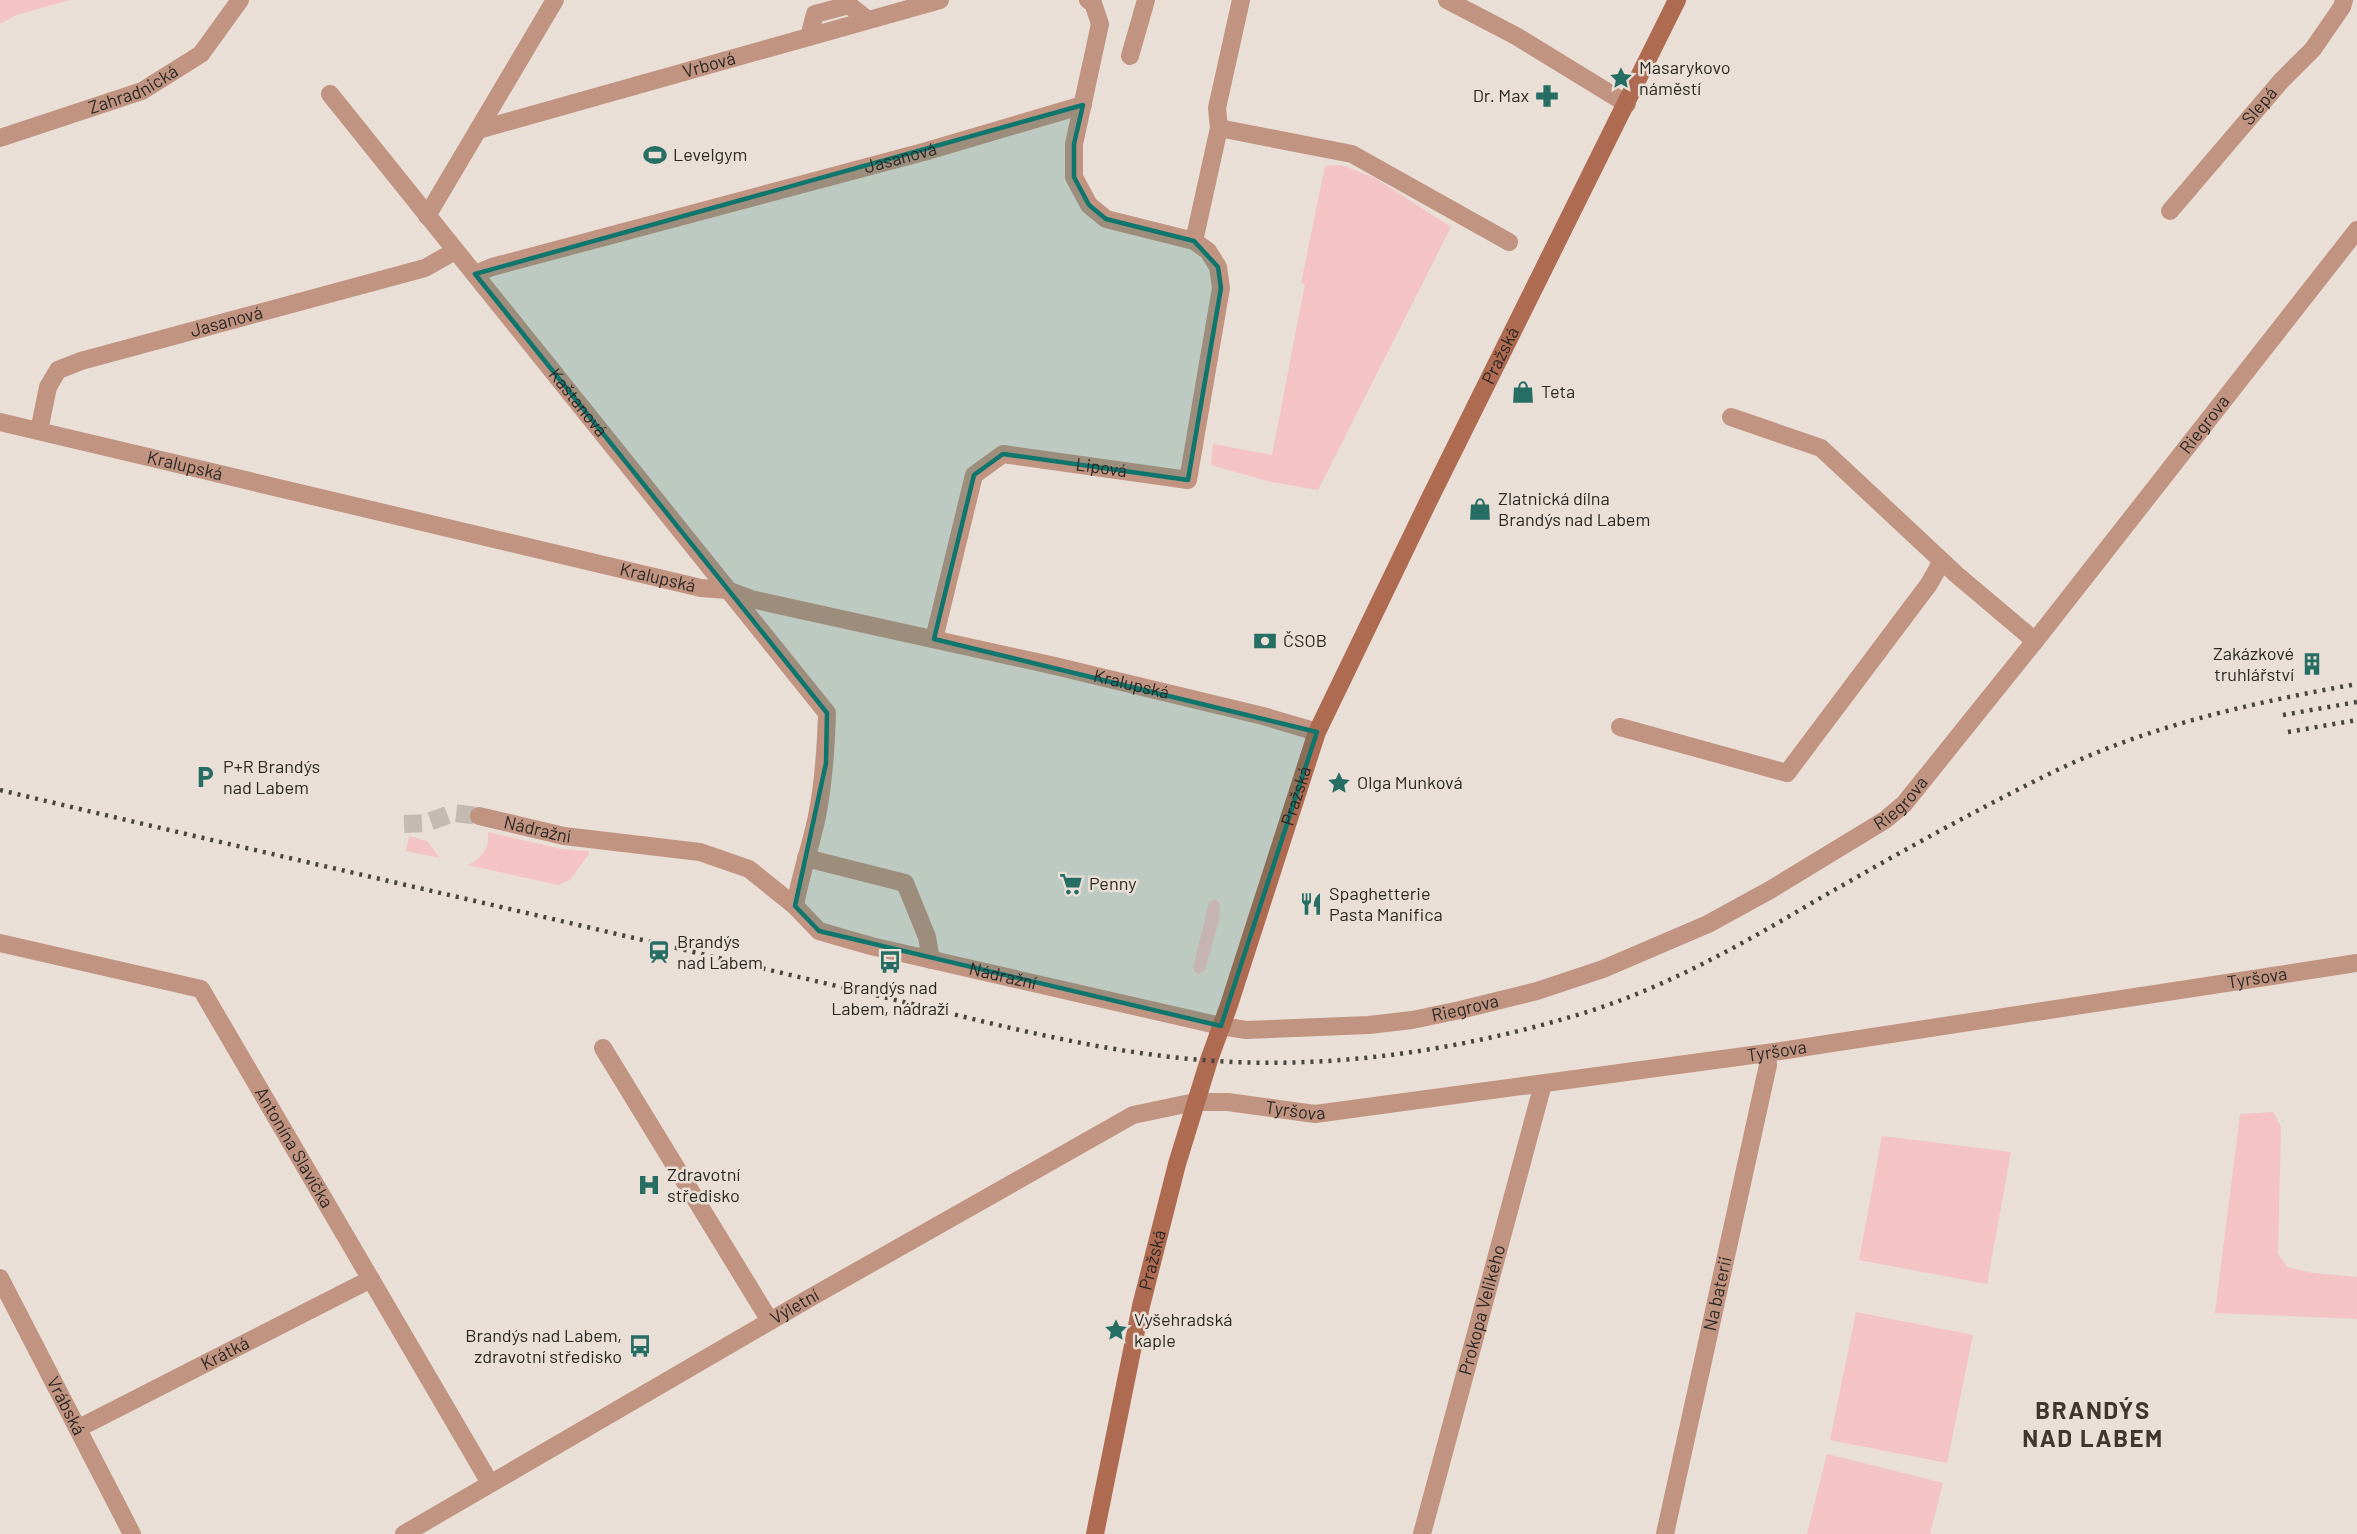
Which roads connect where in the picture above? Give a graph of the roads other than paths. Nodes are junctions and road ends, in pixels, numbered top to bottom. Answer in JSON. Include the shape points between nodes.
{"nodes":[{"id":1,"x":240,"y":0,"type":"edge"},
{"id":2,"x":555,"y":0,"type":"edge"},
{"id":3,"x":940,"y":0,"type":"edge"},
{"id":4,"x":1088,"y":0,"type":"edge"},
{"id":5,"x":1146,"y":0,"type":"edge"},
{"id":6,"x":1241,"y":0,"type":"edge"},
{"id":7,"x":1447,"y":0,"type":"edge"},
{"id":8,"x":1677,"y":0,"type":"edge"},
{"id":9,"x":2344,"y":0,"type":"edge"},
{"id":10,"x":1130,"y":56,"type":"dead end"},
{"id":11,"x":330,"y":94,"type":"dead end"},
{"id":12,"x":1627,"y":104,"type":"junction"},
{"id":13,"x":1083,"y":105,"type":"junction"},
{"id":14,"x":1219,"y":128,"type":"junction"},
{"id":15,"x":478,"y":130,"type":"junction"},
{"id":16,"x":0,"y":138,"type":"edge"},
{"id":17,"x":2170,"y":211,"type":"dead end"},
{"id":18,"x":427,"y":216,"type":"junction"},
{"id":19,"x":2357,"y":230,"type":"edge"},
{"id":20,"x":1194,"y":241,"type":"junction"},
{"id":21,"x":1509,"y":242,"type":"dead end"},
{"id":22,"x":455,"y":251,"type":"junction"},
{"id":23,"x":475,"y":274,"type":"junction"},
{"id":24,"x":1731,"y":417,"type":"dead end"},
{"id":25,"x":0,"y":422,"type":"edge"},
{"id":26,"x":39,"y":431,"type":"junction"},
{"id":27,"x":1942,"y":561,"type":"junction"},
{"id":28,"x":727,"y":590,"type":"junction"},
{"id":29,"x":934,"y":639,"type":"junction"},
{"id":30,"x":2035,"y":641,"type":"junction"},
{"id":31,"x":1620,"y":727,"type":"dead end"},
{"id":32,"x":1317,"y":732,"type":"junction"},
{"id":33,"x":479,"y":816,"type":"tunnel mouth"},
{"id":34,"x":806,"y":858,"type":"junction"},
{"id":35,"x":795,"y":906,"type":"junction"},
{"id":36,"x":0,"y":943,"type":"edge"},
{"id":37,"x":932,"y":960,"type":"junction"},
{"id":38,"x":2357,"y":963,"type":"edge"},
{"id":39,"x":1221,"y":1026,"type":"junction"},
{"id":40,"x":603,"y":1048,"type":"dead end"},
{"id":41,"x":1767,"y":1053,"type":"junction"},
{"id":42,"x":1543,"y":1084,"type":"junction"},
{"id":43,"x":1196,"y":1102,"type":"junction"},
{"id":44,"x":0,"y":1278,"type":"edge"},
{"id":45,"x":371,"y":1279,"type":"junction"},
{"id":46,"x":5,"y":1297,"type":"edge"},
{"id":47,"x":770,"y":1322,"type":"junction"},
{"id":48,"x":79,"y":1428,"type":"junction"},
{"id":49,"x":490,"y":1483,"type":"junction"},
{"id":50,"x":132,"y":1534,"type":"edge"},
{"id":51,"x":404,"y":1534,"type":"edge"},
{"id":52,"x":1095,"y":1534,"type":"edge"},
{"id":53,"x":1422,"y":1534,"type":"edge"},
{"id":54,"x":1665,"y":1534,"type":"edge"}],
"edges":[{"from":1,"to":16,"type":"street","name":"Zahradnická","via":[[201,54],[142,91]]},
{"from":2,"to":15,"type":"street"},
{"from":3,"to":15,"type":"street","name":"Vrbová"},
{"from":4,"to":13,"type":"street","via":[[1093,3],[1100,24]]},
{"from":5,"to":10,"type":"street"},
{"from":6,"to":14,"type":"street","via":[[1217,108]]},
{"from":7,"to":12,"type":"street","via":[[1516,36]]},
{"from":8,"to":12,"type":"main road"},
{"from":9,"to":17,"type":"street","name":"Slepá","via":[[2313,49]]},
{"from":11,"to":18,"type":"street","name":"Kaštanová"},
{"from":12,"to":32,"type":"main road","name":"Pražská"},
{"from":13,"to":20,"type":"street","via":[[1074,144],[1074,177],[1089,205],[1107,219]]},
{"from":13,"to":23,"type":"street","name":"Jasanová"},
{"from":14,"to":20,"type":"street"},
{"from":14,"to":21,"type":"street","via":[[1352,154]]},
{"from":15,"to":18,"type":"street"},
{"from":18,"to":22,"type":"street","name":"Kaštanová"},
{"from":19,"to":30,"type":"street","name":"Riegrova"},
{"from":20,"to":29,"type":"street","name":"Lipová","via":[[1208,251],[1218,267],[1221,288],[1188,480],[1003,454],[974,475]]},
{"from":22,"to":23,"type":"street","name":"Kaštanová"},
{"from":22,"to":26,"type":"street","name":"Jasanová","via":[[425,268],[58,370],[48,387]]},
{"from":23,"to":28,"type":"street","name":"Kaštanová"},
{"from":24,"to":27,"type":"street","via":[[1821,448]]},
{"from":25,"to":26,"type":"street","name":"Kralupská"},
{"from":26,"to":28,"type":"street","name":"Kralupská","via":[[701,588]]},
{"from":27,"to":30,"type":"street"},
{"from":27,"to":31,"type":"street","via":[[1929,584],[1787,773]]},
{"from":28,"to":29,"type":"street","name":"Kralupská"},
{"from":28,"to":34,"type":"street","via":[[827,714],[826,763]]},
{"from":29,"to":32,"type":"street","name":"Kralupská"},
{"from":30,"to":39,"type":"street","name":"Riegrova","via":[[1904,804],[1863,834],[1708,924],[1603,969],[1460,1010],[1369,1025],[1246,1030]]},
{"from":32,"to":39,"type":"main road","name":"Pražská"},
{"from":33,"to":35,"type":"street","name":"Nádražní","via":[[564,836],[700,852],[749,869]]},
{"from":34,"to":35,"type":"street"},
{"from":34,"to":37,"type":"street","via":[[905,883]]},
{"from":35,"to":37,"type":"street","name":"Nádražní","via":[[819,931]]},
{"from":36,"to":45,"type":"street","name":"Antonína Slavíčka","via":[[201,989]]},
{"from":37,"to":39,"type":"street","name":"Nádražní"},
{"from":38,"to":41,"type":"street","name":"Tyršova"},
{"from":39,"to":43,"type":"main road","name":"Pražská"},
{"from":40,"to":47,"type":"street"},
{"from":41,"to":42,"type":"street","name":"Tyršova"},
{"from":41,"to":54,"type":"street","name":"Na baterii","via":[[1768,1065]]},
{"from":42,"to":43,"type":"street","name":"Tyršova","via":[[1315,1114],[1228,1102]]},
{"from":42,"to":53,"type":"street","name":"Prokopa Velikého"},
{"from":43,"to":47,"type":"street","name":"Výletní","via":[[1132,1115]]},
{"from":43,"to":52,"type":"main road","name":"Pražská","via":[[1141,1306]]},
{"from":44,"to":46,"type":"street","name":"Vrábská"},
{"from":45,"to":48,"type":"street","name":"Krátká"},
{"from":45,"to":49,"type":"street","name":"Antonína Slavíčka"},
{"from":46,"to":48,"type":"street","name":"Vrábská"},
{"from":47,"to":49,"type":"street","name":"Výletní"},
{"from":48,"to":50,"type":"street","name":"Vrábská"},
{"from":49,"to":51,"type":"street","name":"Výletní"}]}
